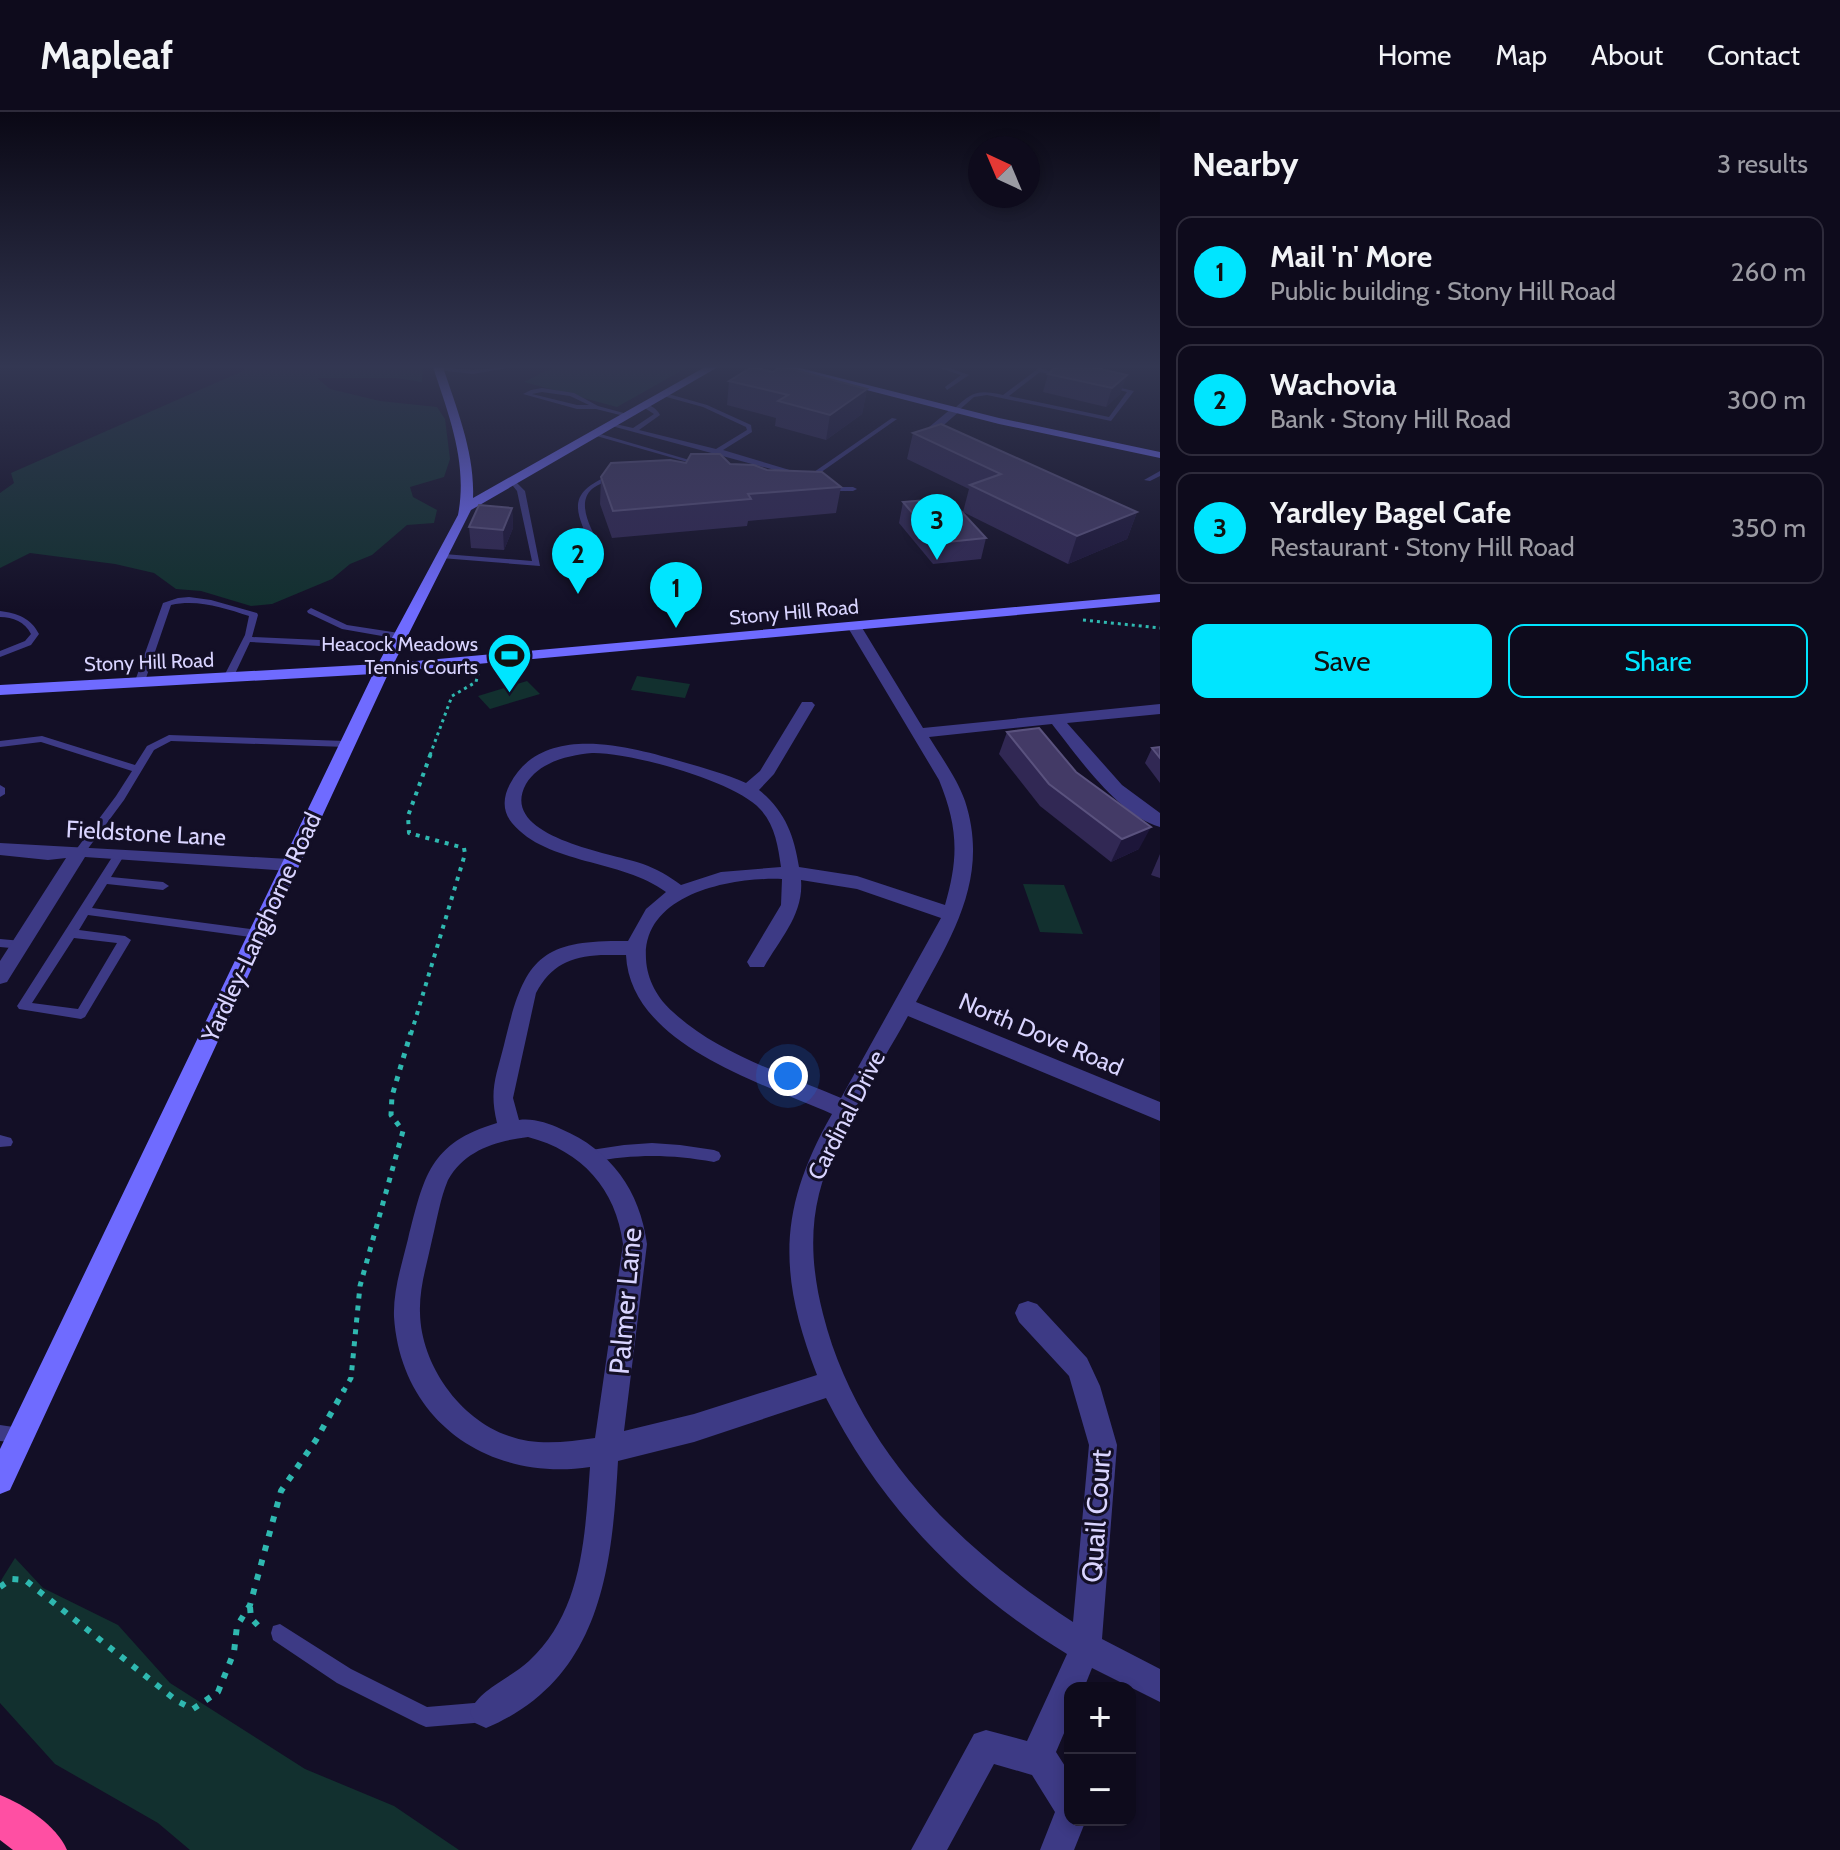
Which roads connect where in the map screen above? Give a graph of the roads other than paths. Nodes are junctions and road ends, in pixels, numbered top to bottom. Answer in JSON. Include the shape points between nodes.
{"nodes":[{"id":1,"x":462,"y":448,"type":"edge"},
{"id":2,"x":574,"y":448,"type":"edge"},
{"id":3,"x":644,"y":448,"type":"edge"},
{"id":4,"x":705,"y":448,"type":"edge"},
{"id":5,"x":722,"y":448,"type":"edge"},
{"id":6,"x":852,"y":448,"type":"edge"},
{"id":7,"x":1129,"y":448,"type":"edge"},
{"id":8,"x":717,"y":451,"type":"junction"},
{"id":9,"x":1160,"y":455,"type":"edge"},
{"id":10,"x":671,"y":456,"type":"junction"},
{"id":11,"x":661,"y":460,"type":"edge"},
{"id":12,"x":715,"y":468,"type":"edge"},
{"id":13,"x":623,"y":473,"type":"edge"},
{"id":14,"x":1160,"y":473,"type":"edge"},
{"id":15,"x":1148,"y":480,"type":"dead end"},
{"id":16,"x":517,"y":486,"type":"junction"},
{"id":17,"x":814,"y":489,"type":"edge"},
{"id":18,"x":853,"y":489,"type":"dead end"},
{"id":19,"x":467,"y":507,"type":"junction"},
{"id":20,"x":597,"y":548,"type":"dead end"},
{"id":21,"x":444,"y":556,"type":"junction"},
{"id":22,"x":1160,"y":598,"type":"edge"},
{"id":23,"x":311,"y":611,"type":"dead end"},
{"id":24,"x":0,"y":614,"type":"edge"},
{"id":25,"x":854,"y":626,"type":"junction"},
{"id":26,"x":399,"y":636,"type":"junction"},
{"id":27,"x":247,"y":639,"type":"junction"},
{"id":28,"x":320,"y":643,"type":"dead end"},
{"id":29,"x":0,"y":654,"type":"edge"},
{"id":30,"x":382,"y":668,"type":"junction"},
{"id":31,"x":228,"y":678,"type":"junction"},
{"id":32,"x":140,"y":681,"type":"junction"},
{"id":33,"x":1,"y":690,"type":"edge"},
{"id":34,"x":807,"y":705,"type":"dead end"},
{"id":35,"x":1160,"y":709,"type":"edge"},
{"id":36,"x":1056,"y":719,"type":"junction"},
{"id":37,"x":919,"y":733,"type":"junction"},
{"id":38,"x":0,"y":744,"type":"edge"},
{"id":39,"x":346,"y":744,"type":"junction"},
{"id":40,"x":137,"y":769,"type":"junction"},
{"id":41,"x":749,"y":790,"type":"junction"},
{"id":42,"x":1160,"y":821,"type":"edge"},
{"id":43,"x":0,"y":849,"type":"edge"},
{"id":44,"x":80,"y":851,"type":"junction"},
{"id":45,"x":120,"y":854,"type":"junction"},
{"id":46,"x":289,"y":865,"type":"junction"},
{"id":47,"x":790,"y":873,"type":"junction"},
{"id":48,"x":103,"y":880,"type":"junction"},
{"id":49,"x":163,"y":886,"type":"dead end"},
{"id":50,"x":679,"y":893,"type":"junction"},
{"id":51,"x":84,"y":911,"type":"junction"},
{"id":52,"x":952,"y":915,"type":"junction"},
{"id":53,"x":71,"y":933,"type":"junction"},
{"id":54,"x":257,"y":934,"type":"junction"},
{"id":55,"x":0,"y":943,"type":"edge"},
{"id":56,"x":22,"y":945,"type":"junction"},
{"id":57,"x":634,"y":948,"type":"junction"},
{"id":58,"x":757,"y":962,"type":"dead end"},
{"id":59,"x":0,"y":977,"type":"edge"},
{"id":60,"x":903,"y":1005,"type":"junction"},
{"id":61,"x":845,"y":1110,"type":"junction"},
{"id":62,"x":1160,"y":1112,"type":"edge"},
{"id":63,"x":510,"y":1129,"type":"junction"},
{"id":64,"x":591,"y":1156,"type":"junction"},
{"id":65,"x":714,"y":1156,"type":"dead end"},
{"id":66,"x":1028,"y":1313,"type":"dead end"},
{"id":67,"x":833,"y":1383,"type":"junction"},
{"id":68,"x":11,"y":1434,"type":"edge"},
{"id":69,"x":605,"y":1450,"type":"junction"},
{"id":70,"x":0,"y":1480,"type":"edge"},
{"id":71,"x":280,"y":1633,"type":"road end"},
{"id":72,"x":1086,"y":1647,"type":"junction"},
{"id":73,"x":1160,"y":1686,"type":"edge"},
{"id":74,"x":486,"y":1712,"type":"joint"},
{"id":75,"x":1038,"y":1754,"type":"junction"},
{"id":76,"x":1064,"y":1795,"type":"edge"},
{"id":77,"x":0,"y":1815,"type":"edge"},
{"id":78,"x":1067,"y":1826,"type":"edge"},
{"id":79,"x":46,"y":1850,"type":"edge"},
{"id":80,"x":928,"y":1850,"type":"edge"},
{"id":81,"x":1057,"y":1850,"type":"edge"}],
"edges":[{"from":1,"to":19,"type":"main road","name":"Yardley-Langhorne Road"},
{"from":2,"to":16,"type":"main road"},
{"from":3,"to":10,"type":"lane"},
{"from":4,"to":8,"type":"lane"},
{"from":5,"to":8,"type":"lane"},
{"from":6,"to":8,"type":"lane","via":[[815,474],[793,473]]},
{"from":7,"to":9,"type":"main road"},
{"from":10,"to":11,"type":"lane"},
{"from":10,"to":12,"type":"lane"},
{"from":13,"to":20,"type":"lane","via":[[589,488],[581,501],[584,523]]},
{"from":14,"to":15,"type":"lane"},
{"from":16,"to":19,"type":"main road"},
{"from":16,"to":21,"type":"lane","via":[[537,564]]},
{"from":17,"to":18,"type":"lane"},
{"from":19,"to":21,"type":"main road","name":"Yardley-Langhorne Road"},
{"from":21,"to":26,"type":"main road","name":"Yardley-Langhorne Road"},
{"from":22,"to":25,"type":"main road","name":"Stony Hill Road"},
{"from":23,"to":26,"type":"lane","via":[[345,627]]},
{"from":24,"to":29,"type":"lane","via":[[13,615],[35,634],[28,643]]},
{"from":25,"to":30,"type":"main road","name":"Stony Hill Road"},
{"from":25,"to":37,"type":"street","name":"Cardinal Drive"},
{"from":26,"to":30,"type":"main road","name":"Yardley-Langhorne Road"},
{"from":27,"to":28,"type":"lane"},
{"from":27,"to":31,"type":"lane"},
{"from":27,"to":32,"type":"lane","via":[[254,615],[198,600],[167,603]]},
{"from":30,"to":31,"type":"main road","name":"Stony Hill Road"},
{"from":30,"to":39,"type":"main road","name":"Yardley-Langhorne Road"},
{"from":31,"to":32,"type":"main road","name":"Stony Hill Road"},
{"from":32,"to":33,"type":"main road","name":"Stony Hill Road"},
{"from":34,"to":41,"type":"street","via":[[766,774]]},
{"from":35,"to":36,"type":"street"},
{"from":36,"to":37,"type":"street"},
{"from":36,"to":42,"type":"street","via":[[1124,799]]},
{"from":37,"to":52,"type":"street","name":"Cardinal Drive","via":[[947,780],[964,827],[963,875]]},
{"from":38,"to":40,"type":"lane","via":[[42,739]]},
{"from":39,"to":40,"type":"lane","via":[[169,738],[150,748]]},
{"from":39,"to":46,"type":"main road","name":"Yardley-Langhorne Road"},
{"from":40,"to":44,"type":"lane"},
{"from":41,"to":47,"type":"street","via":[[779,820]]},
{"from":41,"to":50,"type":"street","via":[[600,748],[553,757],[520,779],[513,811],[525,828],[647,872]]},
{"from":43,"to":44,"type":"street","name":"Fieldstone Lane"},
{"from":44,"to":45,"type":"street","name":"Fieldstone Lane"},
{"from":44,"to":56,"type":"street"},
{"from":45,"to":46,"type":"street","name":"Fieldstone Lane"},
{"from":45,"to":48,"type":"lane"},
{"from":46,"to":54,"type":"main road","name":"Yardley-Langhorne Road"},
{"from":47,"to":50,"type":"street","via":[[729,877]]},
{"from":47,"to":52,"type":"street","via":[[849,881]]},
{"from":47,"to":58,"type":"street","via":[[792,901]]},
{"from":48,"to":49,"type":"lane"},
{"from":48,"to":51,"type":"lane"},
{"from":50,"to":57,"type":"street","via":[[649,919]]},
{"from":51,"to":53,"type":"lane"},
{"from":51,"to":54,"type":"lane"},
{"from":52,"to":60,"type":"street","name":"Cardinal Drive"},
{"from":53,"to":53,"type":"lane","via":[[31,994],[23,1006],[81,1014],[125,940]]},
{"from":54,"to":68,"type":"main road","name":"Yardley-Langhorne Road"},
{"from":55,"to":56,"type":"lane"},
{"from":56,"to":59,"type":"street"},
{"from":57,"to":61,"type":"street","via":[[643,987],[672,1024]]},
{"from":57,"to":63,"type":"street","via":[[582,948],[557,956],[532,979],[502,1098]]},
{"from":60,"to":61,"type":"street","name":"Cardinal Drive"},
{"from":60,"to":62,"type":"street","name":"North Dove Road"},
{"from":61,"to":67,"type":"street","name":"Cardinal Drive","via":[[813,1174],[803,1224],[802,1289]]},
{"from":63,"to":64,"type":"street","name":"Palmer Lane","via":[[549,1132]]},
{"from":63,"to":69,"type":"street","name":"Palmer Lane","via":[[464,1147],[439,1174],[412,1275],[410,1339],[436,1397],[483,1437],[508,1450],[537,1455]]},
{"from":64,"to":65,"type":"lane","via":[[665,1146]]},
{"from":64,"to":69,"type":"street","name":"Palmer Lane","via":[[628,1205],[634,1228],[616,1403]]},
{"from":66,"to":72,"type":"street","name":"Quail Court","via":[[1078,1367],[1100,1425],[1103,1445]]},
{"from":67,"to":69,"type":"street","name":"Palmer Lane"},
{"from":67,"to":72,"type":"street","name":"Cardinal Drive","via":[[882,1470],[924,1521],[1000,1591]]},
{"from":68,"to":70,"type":"main road","name":"Yardley-Langhorne Road"},
{"from":69,"to":74,"type":"street","via":[[594,1559],[573,1629],[548,1663]]},
{"from":71,"to":74,"type":"lane","via":[[344,1676],[426,1717]]},
{"from":72,"to":73,"type":"street","name":"Cardinal Drive"},
{"from":72,"to":75,"type":"street","name":"Quail Court"},
{"from":75,"to":76,"type":"street"},
{"from":75,"to":80,"type":"street","via":[[1035,1759],[986,1746]]},
{"from":77,"to":79,"type":"highway"},
{"from":78,"to":81,"type":"street"}]}
